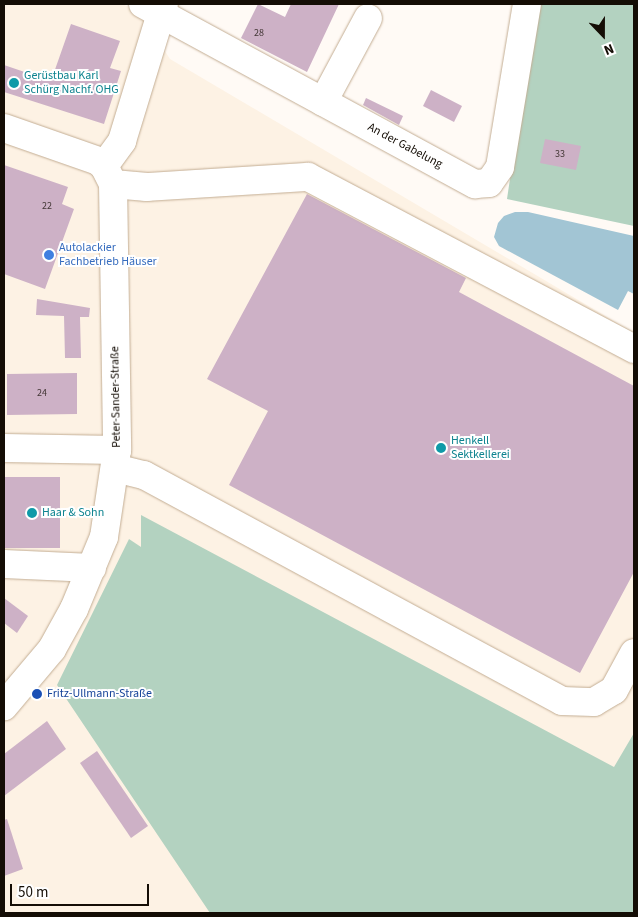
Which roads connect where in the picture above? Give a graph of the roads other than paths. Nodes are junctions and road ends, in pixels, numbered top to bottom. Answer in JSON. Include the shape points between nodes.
{"nodes":[{"id":1,"x":528,"y":4,"type":"edge"},
{"id":2,"x":156,"y":7,"type":"edge"},
{"id":3,"x":368,"y":18,"type":"dead end"},
{"id":4,"x":323,"y":102,"type":"junction"},
{"id":5,"x":4,"y":128,"type":"edge"},
{"id":6,"x":108,"y":175,"type":"junction"},
{"id":7,"x":634,"y":349,"type":"edge"},
{"id":8,"x":4,"y":448,"type":"edge"},
{"id":9,"x":116,"y":459,"type":"junction"},
{"id":10,"x":4,"y":564,"type":"edge"},
{"id":11,"x":92,"y":568,"type":"junction"},
{"id":12,"x":634,"y":653,"type":"edge"},
{"id":13,"x":4,"y":706,"type":"edge"}],
"edges":[{"from":1,"to":4,"type":"street","name":"An der Gabelung","via":[[500,167],[488,183],[476,184]]},
{"from":2,"to":4,"type":"street","name":"An der Gabelung"},
{"from":2,"to":6,"type":"street","name":"An der Gabelung","via":[[122,141]]},
{"from":3,"to":4,"type":"street"},
{"from":5,"to":6,"type":"street","via":[[92,159]]},
{"from":6,"to":7,"type":"street","via":[[147,186],[308,177]]},
{"from":6,"to":9,"type":"street","name":"Peter-Sander-Straße"},
{"from":8,"to":9,"type":"street"},
{"from":9,"to":11,"type":"street","name":"Peter-Sander-Straße","via":[[104,537]]},
{"from":9,"to":12,"type":"street","via":[[562,702],[594,702],[614,690]]},
{"from":10,"to":11,"type":"street"},
{"from":11,"to":13,"type":"street","name":"Peter-Sander-Straße","via":[[52,648]]}]}
